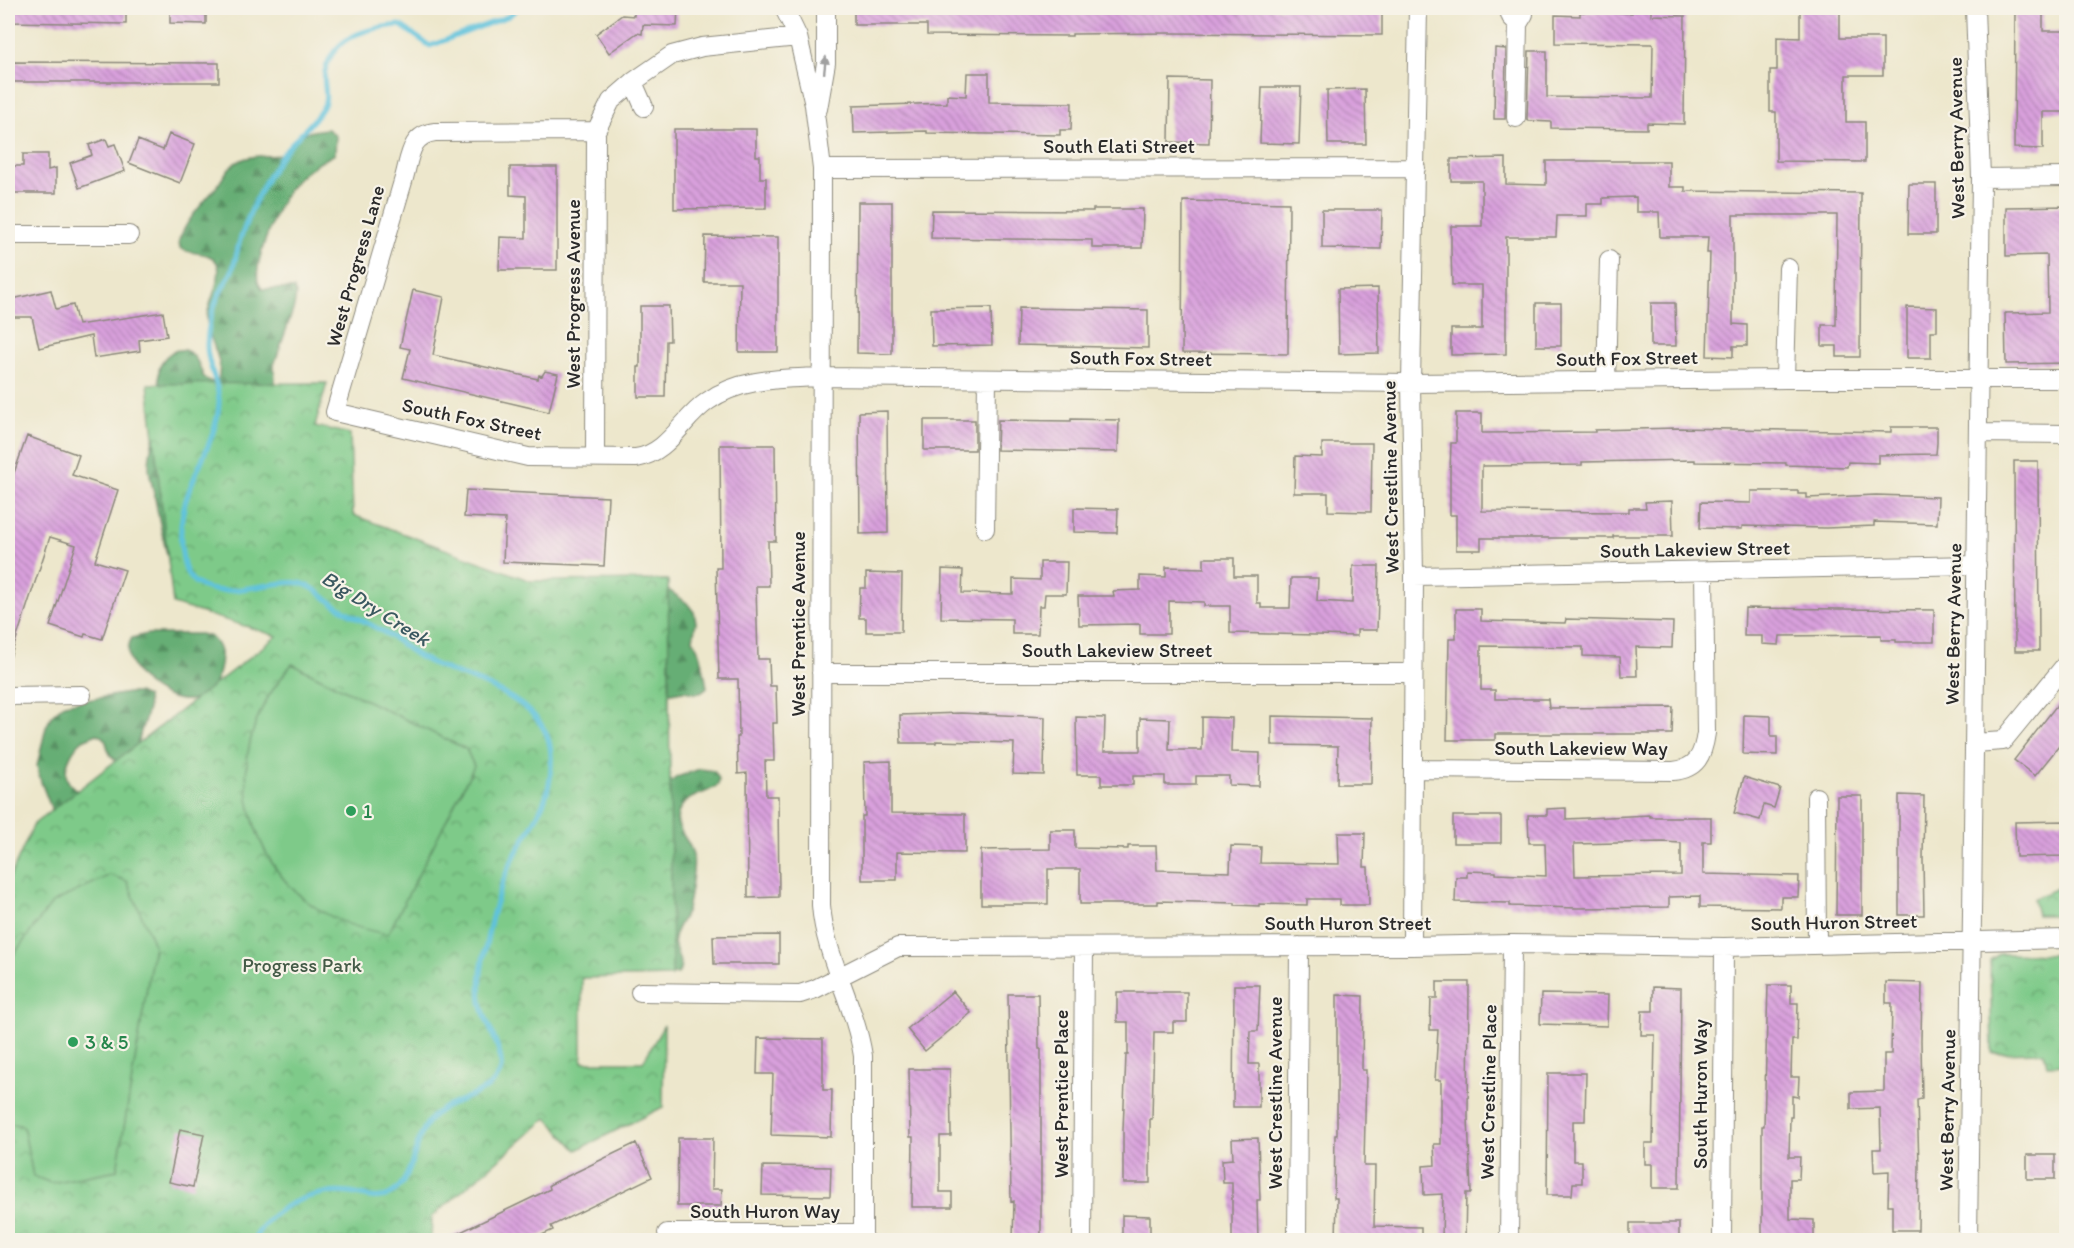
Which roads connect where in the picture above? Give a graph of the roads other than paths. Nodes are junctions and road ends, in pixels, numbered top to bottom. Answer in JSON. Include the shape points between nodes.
{"nodes":[{"id":1,"x":784,"y":8,"type":"edge"},
{"id":2,"x":826,"y":8,"type":"edge"},
{"id":3,"x":1418,"y":8,"type":"edge"},
{"id":4,"x":1508,"y":8,"type":"edge"},
{"id":5,"x":1975,"y":8,"type":"edge"},
{"id":6,"x":1521,"y":16,"type":"edge"},
{"id":7,"x":798,"y":37,"type":"junction"},
{"id":8,"x":633,"y":82,"type":"junction"},
{"id":9,"x":644,"y":107,"type":"dead end"},
{"id":10,"x":1516,"y":118,"type":"dead end"},
{"id":11,"x":816,"y":123,"type":"junction"},
{"id":12,"x":596,"y":131,"type":"junction"},
{"id":13,"x":1416,"y":168,"type":"junction"},
{"id":14,"x":822,"y":169,"type":"junction"},
{"id":15,"x":2067,"y":177,"type":"edge"},
{"id":16,"x":1981,"y":178,"type":"junction"},
{"id":17,"x":8,"y":235,"type":"edge"},
{"id":18,"x":129,"y":235,"type":"dead end"},
{"id":19,"x":1609,"y":260,"type":"dead end"},
{"id":20,"x":1788,"y":268,"type":"dead end"},
{"id":21,"x":821,"y":377,"type":"junction"},
{"id":22,"x":987,"y":379,"type":"junction"},
{"id":23,"x":1785,"y":379,"type":"junction"},
{"id":24,"x":1979,"y":379,"type":"junction"},
{"id":25,"x":2067,"y":379,"type":"edge"},
{"id":26,"x":1606,"y":381,"type":"junction"},
{"id":27,"x":1411,"y":383,"type":"junction"},
{"id":28,"x":335,"y":412,"type":"joint"},
{"id":29,"x":1978,"y":434,"type":"junction"},
{"id":30,"x":2067,"y":434,"type":"edge"},
{"id":31,"x":595,"y":458,"type":"junction"},
{"id":32,"x":986,"y":529,"type":"dead end"},
{"id":33,"x":1977,"y":565,"type":"junction"},
{"id":34,"x":1704,"y":571,"type":"junction"},
{"id":35,"x":1414,"y":576,"type":"junction"},
{"id":36,"x":2067,"y":664,"type":"edge"},
{"id":37,"x":821,"y":673,"type":"junction"},
{"id":38,"x":1413,"y":673,"type":"junction"},
{"id":39,"x":82,"y":695,"type":"dead end"},
{"id":40,"x":8,"y":696,"type":"edge"},
{"id":41,"x":1975,"y":743,"type":"junction"},
{"id":42,"x":1413,"y":770,"type":"junction"},
{"id":43,"x":1816,"y":797,"type":"dead end"},
{"id":44,"x":2067,"y":939,"type":"edge"},
{"id":45,"x":1972,"y":942,"type":"junction"},
{"id":46,"x":1512,"y":944,"type":"junction"},
{"id":47,"x":1817,"y":945,"type":"junction"},
{"id":48,"x":1299,"y":946,"type":"junction"},
{"id":49,"x":1412,"y":946,"type":"junction"},
{"id":50,"x":1084,"y":947,"type":"junction"},
{"id":51,"x":1724,"y":947,"type":"junction"},
{"id":52,"x":839,"y":977,"type":"junction"},
{"id":53,"x":640,"y":992,"type":"dead end"},
{"id":54,"x":667,"y":1233,"type":"dead end"},
{"id":55,"x":863,"y":1237,"type":"edge"},
{"id":56,"x":1082,"y":1240,"type":"edge"},
{"id":57,"x":1297,"y":1240,"type":"edge"},
{"id":58,"x":1509,"y":1240,"type":"edge"},
{"id":59,"x":1722,"y":1240,"type":"edge"},
{"id":60,"x":1968,"y":1240,"type":"edge"}],
"edges":[{"from":1,"to":7,"type":"street","name":"West Prentice Avenue"},
{"from":11,"to":2,"type":"street","one_way":true,"via":[[826,63]]},
{"from":3,"to":13,"type":"street","name":"West Crestline Avenue"},
{"from":4,"to":6,"type":"street","via":[[1511,17]]},
{"from":5,"to":16,"type":"street","name":"West Berry Avenue"},
{"from":6,"to":10,"type":"street"},
{"from":7,"to":8,"type":"street","via":[[702,47],[672,55]]},
{"from":7,"to":11,"type":"street","name":"West Prentice Avenue"},
{"from":8,"to":9,"type":"street"},
{"from":8,"to":12,"type":"street","via":[[611,101]]},
{"from":11,"to":14,"type":"street","name":"West Prentice Avenue"},
{"from":12,"to":28,"type":"street","name":"West Progress Lane","via":[[452,132],[422,135],[417,140]]},
{"from":12,"to":31,"type":"street","name":"West Progress Avenue"},
{"from":13,"to":14,"type":"street","name":"South Elati Street"},
{"from":13,"to":27,"type":"street","name":"West Crestline Avenue"},
{"from":14,"to":21,"type":"street","name":"West Prentice Avenue"},
{"from":15,"to":16,"type":"street"},
{"from":16,"to":24,"type":"street","name":"West Berry Avenue"},
{"from":17,"to":18,"type":"street"},
{"from":19,"to":26,"type":"street"},
{"from":20,"to":23,"type":"street"},
{"from":21,"to":22,"type":"street","name":"South Fox Street"},
{"from":21,"to":31,"type":"street","name":"South Fox Street","via":[[769,379],[730,389],[708,400],[655,453],[636,458]]},
{"from":21,"to":37,"type":"street","name":"West Prentice Avenue"},
{"from":22,"to":27,"type":"street","name":"South Fox Street"},
{"from":22,"to":32,"type":"street"},
{"from":23,"to":24,"type":"street","name":"South Fox Street"},
{"from":23,"to":26,"type":"street","name":"South Fox Street"},
{"from":24,"to":25,"type":"street","name":"South Fox Street"},
{"from":24,"to":29,"type":"street","name":"West Berry Avenue"},
{"from":26,"to":27,"type":"street","name":"South Fox Street"},
{"from":27,"to":35,"type":"street","name":"West Crestline Avenue"},
{"from":28,"to":31,"type":"street","name":"South Fox Street","via":[[528,457]]},
{"from":29,"to":30,"type":"street"},
{"from":29,"to":33,"type":"street","name":"West Berry Avenue"},
{"from":33,"to":34,"type":"street","name":"South Lakeview Street"},
{"from":33,"to":41,"type":"street","name":"West Berry Avenue"},
{"from":34,"to":35,"type":"street","name":"South Lakeview Street"},
{"from":34,"to":42,"type":"street","name":"South Lakeview Way","via":[[1706,733],[1704,749],[1685,770]]},
{"from":35,"to":38,"type":"street","name":"West Crestline Avenue"},
{"from":36,"to":41,"type":"street","via":[[2003,741]]},
{"from":37,"to":38,"type":"street","name":"South Lakeview Street"},
{"from":37,"to":52,"type":"street","name":"West Prentice Avenue","via":[[821,905]]},
{"from":38,"to":42,"type":"street","name":"West Crestline Avenue"},
{"from":39,"to":40,"type":"street"},
{"from":41,"to":45,"type":"street","name":"West Berry Avenue"},
{"from":42,"to":49,"type":"street","name":"West Crestline Avenue"},
{"from":43,"to":47,"type":"street"},
{"from":44,"to":45,"type":"street","name":"South Huron Street"},
{"from":45,"to":47,"type":"street","name":"South Huron Street"},
{"from":45,"to":60,"type":"street","name":"West Berry Avenue"},
{"from":46,"to":49,"type":"street","name":"South Huron Street"},
{"from":46,"to":51,"type":"street","name":"South Huron Street"},
{"from":46,"to":58,"type":"street","name":"West Crestline Place"},
{"from":47,"to":51,"type":"street","name":"South Huron Street"},
{"from":48,"to":49,"type":"street","name":"South Huron Street"},
{"from":48,"to":50,"type":"street","name":"South Huron Street"},
{"from":48,"to":57,"type":"street","name":"West Crestline Avenue"},
{"from":50,"to":52,"type":"street","name":"South Huron Street","via":[[898,947]]},
{"from":50,"to":56,"type":"street","name":"West Prentice Place"},
{"from":51,"to":59,"type":"street","name":"South Huron Way"},
{"from":52,"to":53,"type":"street","name":"South Huron Street","via":[[793,994]]},
{"from":52,"to":55,"type":"street","name":"West Prentice Avenue","via":[[863,1056]]},
{"from":54,"to":55,"type":"street","name":"South Huron Way"}]}
